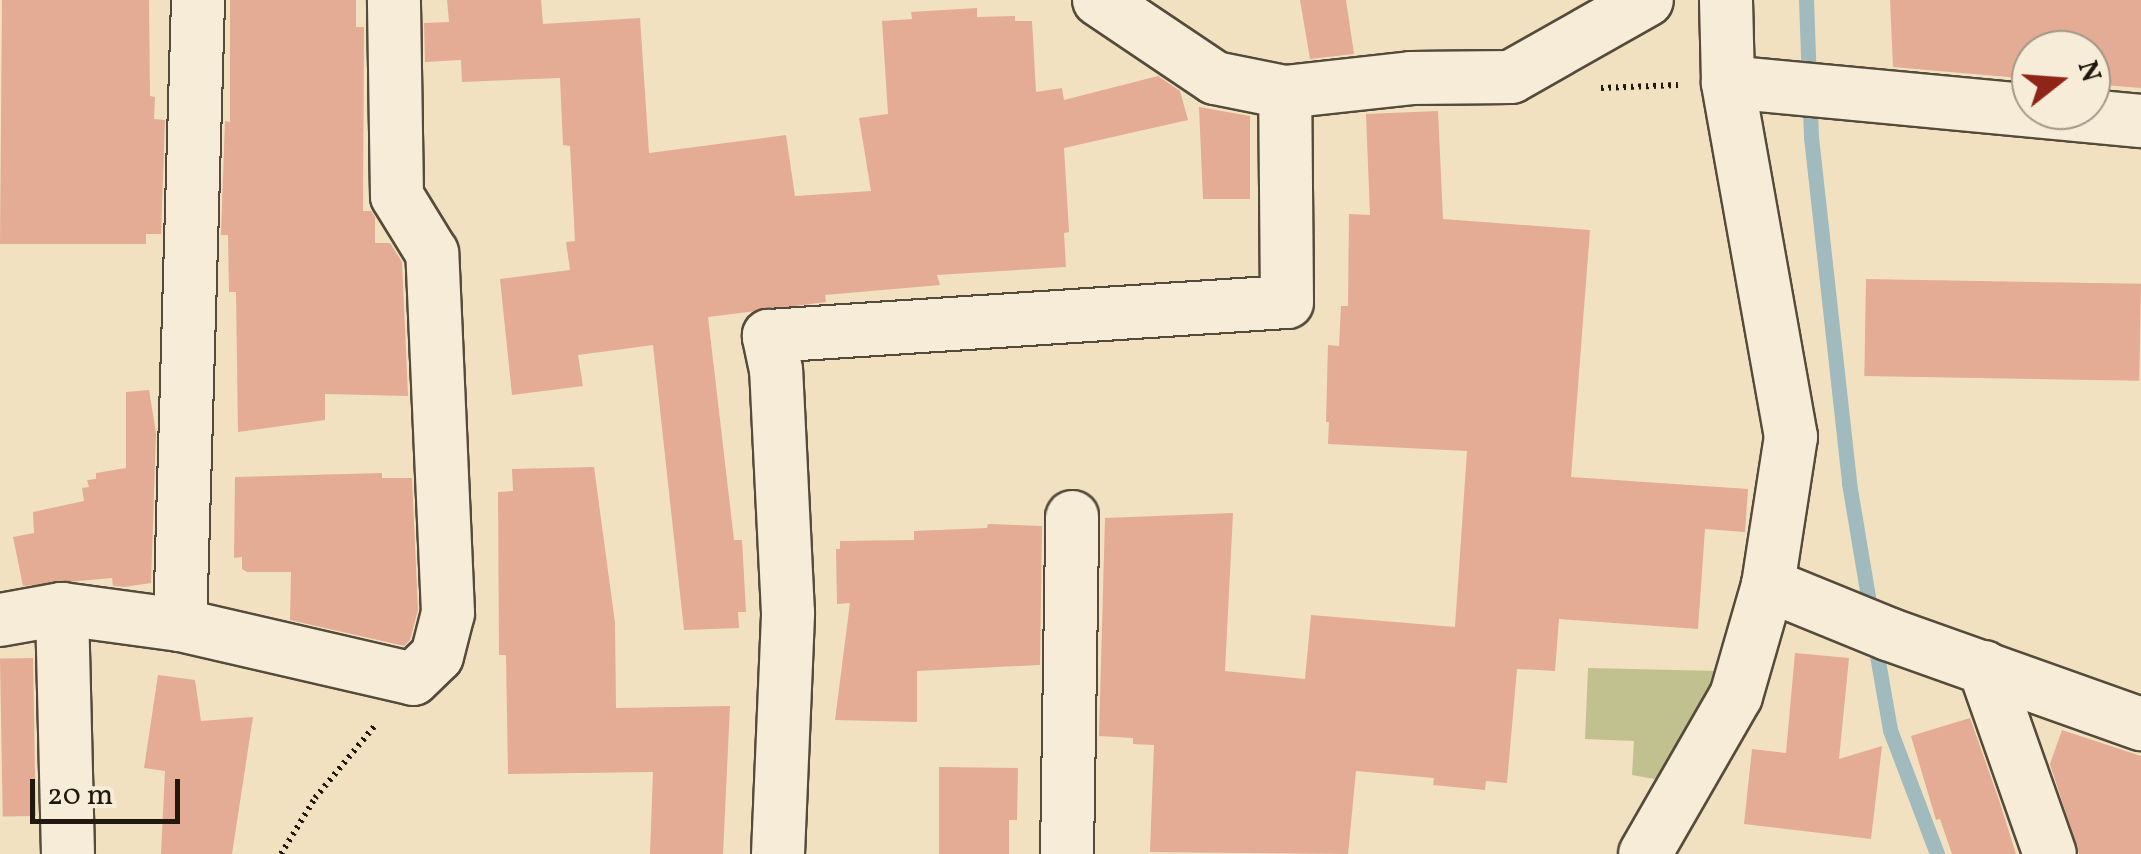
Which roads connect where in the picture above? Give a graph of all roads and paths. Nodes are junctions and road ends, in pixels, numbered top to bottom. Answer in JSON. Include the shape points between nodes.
{"nodes":[{"id":1,"x":198,"y":0,"type":"edge"},
{"id":2,"x":394,"y":0,"type":"edge"},
{"id":3,"x":1099,"y":0,"type":"edge"},
{"id":4,"x":1647,"y":0,"type":"edge"},
{"id":5,"x":1726,"y":0,"type":"edge"},
{"id":6,"x":1728,"y":82,"type":"junction"},
{"id":7,"x":1594,"y":88,"type":"dead end"},
{"id":8,"x":1286,"y":92,"type":"junction"},
{"id":9,"x":2141,"y":121,"type":"edge"},
{"id":10,"x":1072,"y":517,"type":"dead end"},
{"id":11,"x":1768,"y":585,"type":"junction"},
{"id":12,"x":62,"y":610,"type":"junction"},
{"id":13,"x":0,"y":620,"type":"edge"},
{"id":14,"x":180,"y":624,"type":"junction"},
{"id":15,"x":1984,"y":667,"type":"junction"},
{"id":16,"x":412,"y":680,"type":"junction"},
{"id":17,"x":2141,"y":724,"type":"edge"},
{"id":18,"x":68,"y":854,"type":"edge"},
{"id":19,"x":281,"y":854,"type":"edge"},
{"id":20,"x":778,"y":854,"type":"edge"},
{"id":21,"x":1067,"y":854,"type":"edge"},
{"id":22,"x":1644,"y":854,"type":"edge"},
{"id":23,"x":2050,"y":854,"type":"edge"}],
"edges":[{"from":1,"to":14,"type":"street"},
{"from":2,"to":16,"type":"street","via":[[397,196],[432,253],[448,613],[437,656]]},
{"from":3,"to":8,"type":"street","via":[[1215,78]]},
{"from":4,"to":8,"type":"street","via":[[1512,78],[1412,78]]},
{"from":5,"to":6,"type":"street"},
{"from":6,"to":7,"type":"path"},
{"from":6,"to":9,"type":"street"},
{"from":6,"to":11,"type":"street","via":[[1792,437]]},
{"from":8,"to":20,"type":"street","via":[[1286,302],[769,336],[788,613]]},
{"from":10,"to":21,"type":"street"},
{"from":11,"to":15,"type":"street"},
{"from":11,"to":22,"type":"street","via":[[1736,696]]},
{"from":12,"to":13,"type":"street"},
{"from":12,"to":14,"type":"street"},
{"from":12,"to":18,"type":"street"},
{"from":14,"to":16,"type":"street"},
{"from":15,"to":17,"type":"street"},
{"from":15,"to":23,"type":"street"},
{"from":16,"to":19,"type":"path","via":[[315,798]]}]}
